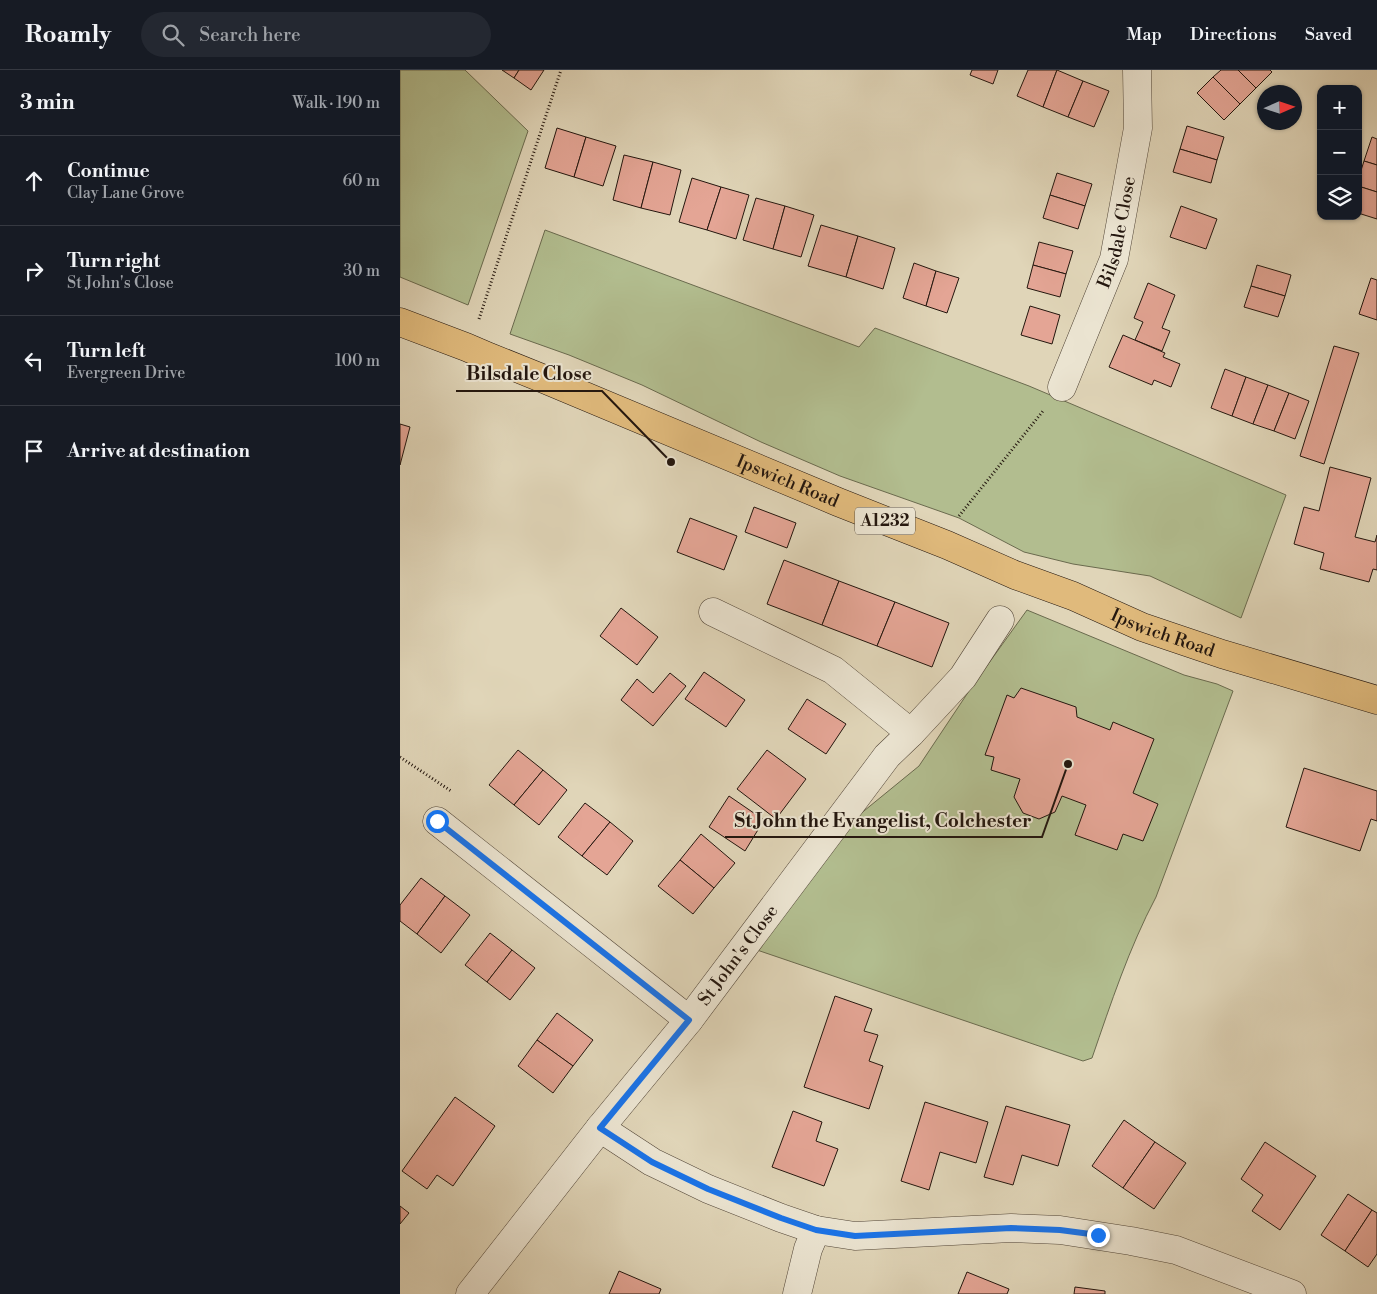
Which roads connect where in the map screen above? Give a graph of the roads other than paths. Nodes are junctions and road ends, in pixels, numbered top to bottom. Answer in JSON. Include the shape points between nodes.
{"nodes":[{"id":1,"x":1137,"y":70,"type":"edge"},
{"id":2,"x":400,"y":322,"type":"edge"},
{"id":3,"x":1062,"y":387,"type":"road end"},
{"id":4,"x":713,"y":612,"type":"dead end"},
{"id":5,"x":1000,"y":620,"type":"dead end"},
{"id":6,"x":1377,"y":700,"type":"edge"},
{"id":7,"x":911,"y":733,"type":"junction"},
{"id":8,"x":437,"y":821,"type":"dead end"},
{"id":9,"x":689,"y":1020,"type":"junction"},
{"id":10,"x":600,"y":1128,"type":"junction"},
{"id":11,"x":816,"y":1230,"type":"junction"},
{"id":12,"x":470,"y":1294,"type":"edge"},
{"id":13,"x":797,"y":1294,"type":"edge"},
{"id":14,"x":1292,"y":1294,"type":"edge"}],
"edges":[{"from":1,"to":3,"type":"street","name":"Bilsdale Close","via":[[1138,128],[1114,259]]},
{"from":2,"to":6,"type":"main road","name":"Ipswich Road","number":"A1232","via":[[466,346],[802,488],[1142,626],[1222,654]]},
{"from":4,"to":7,"type":"street","via":[[833,670]]},
{"from":5,"to":7,"type":"street","name":"St John's Close","via":[[963,677]]},
{"from":7,"to":9,"type":"street","name":"St John's Close","via":[[887,756]]},
{"from":8,"to":9,"type":"street"},
{"from":9,"to":10,"type":"street","name":"St John's Close"},
{"from":10,"to":11,"type":"street","via":[[652,1162],[708,1189]]},
{"from":10,"to":12,"type":"street","name":"St John's Close"},
{"from":11,"to":13,"type":"street"},
{"from":11,"to":14,"type":"street","via":[[855,1236],[1011,1228],[1060,1230],[1176,1250]]}]}
